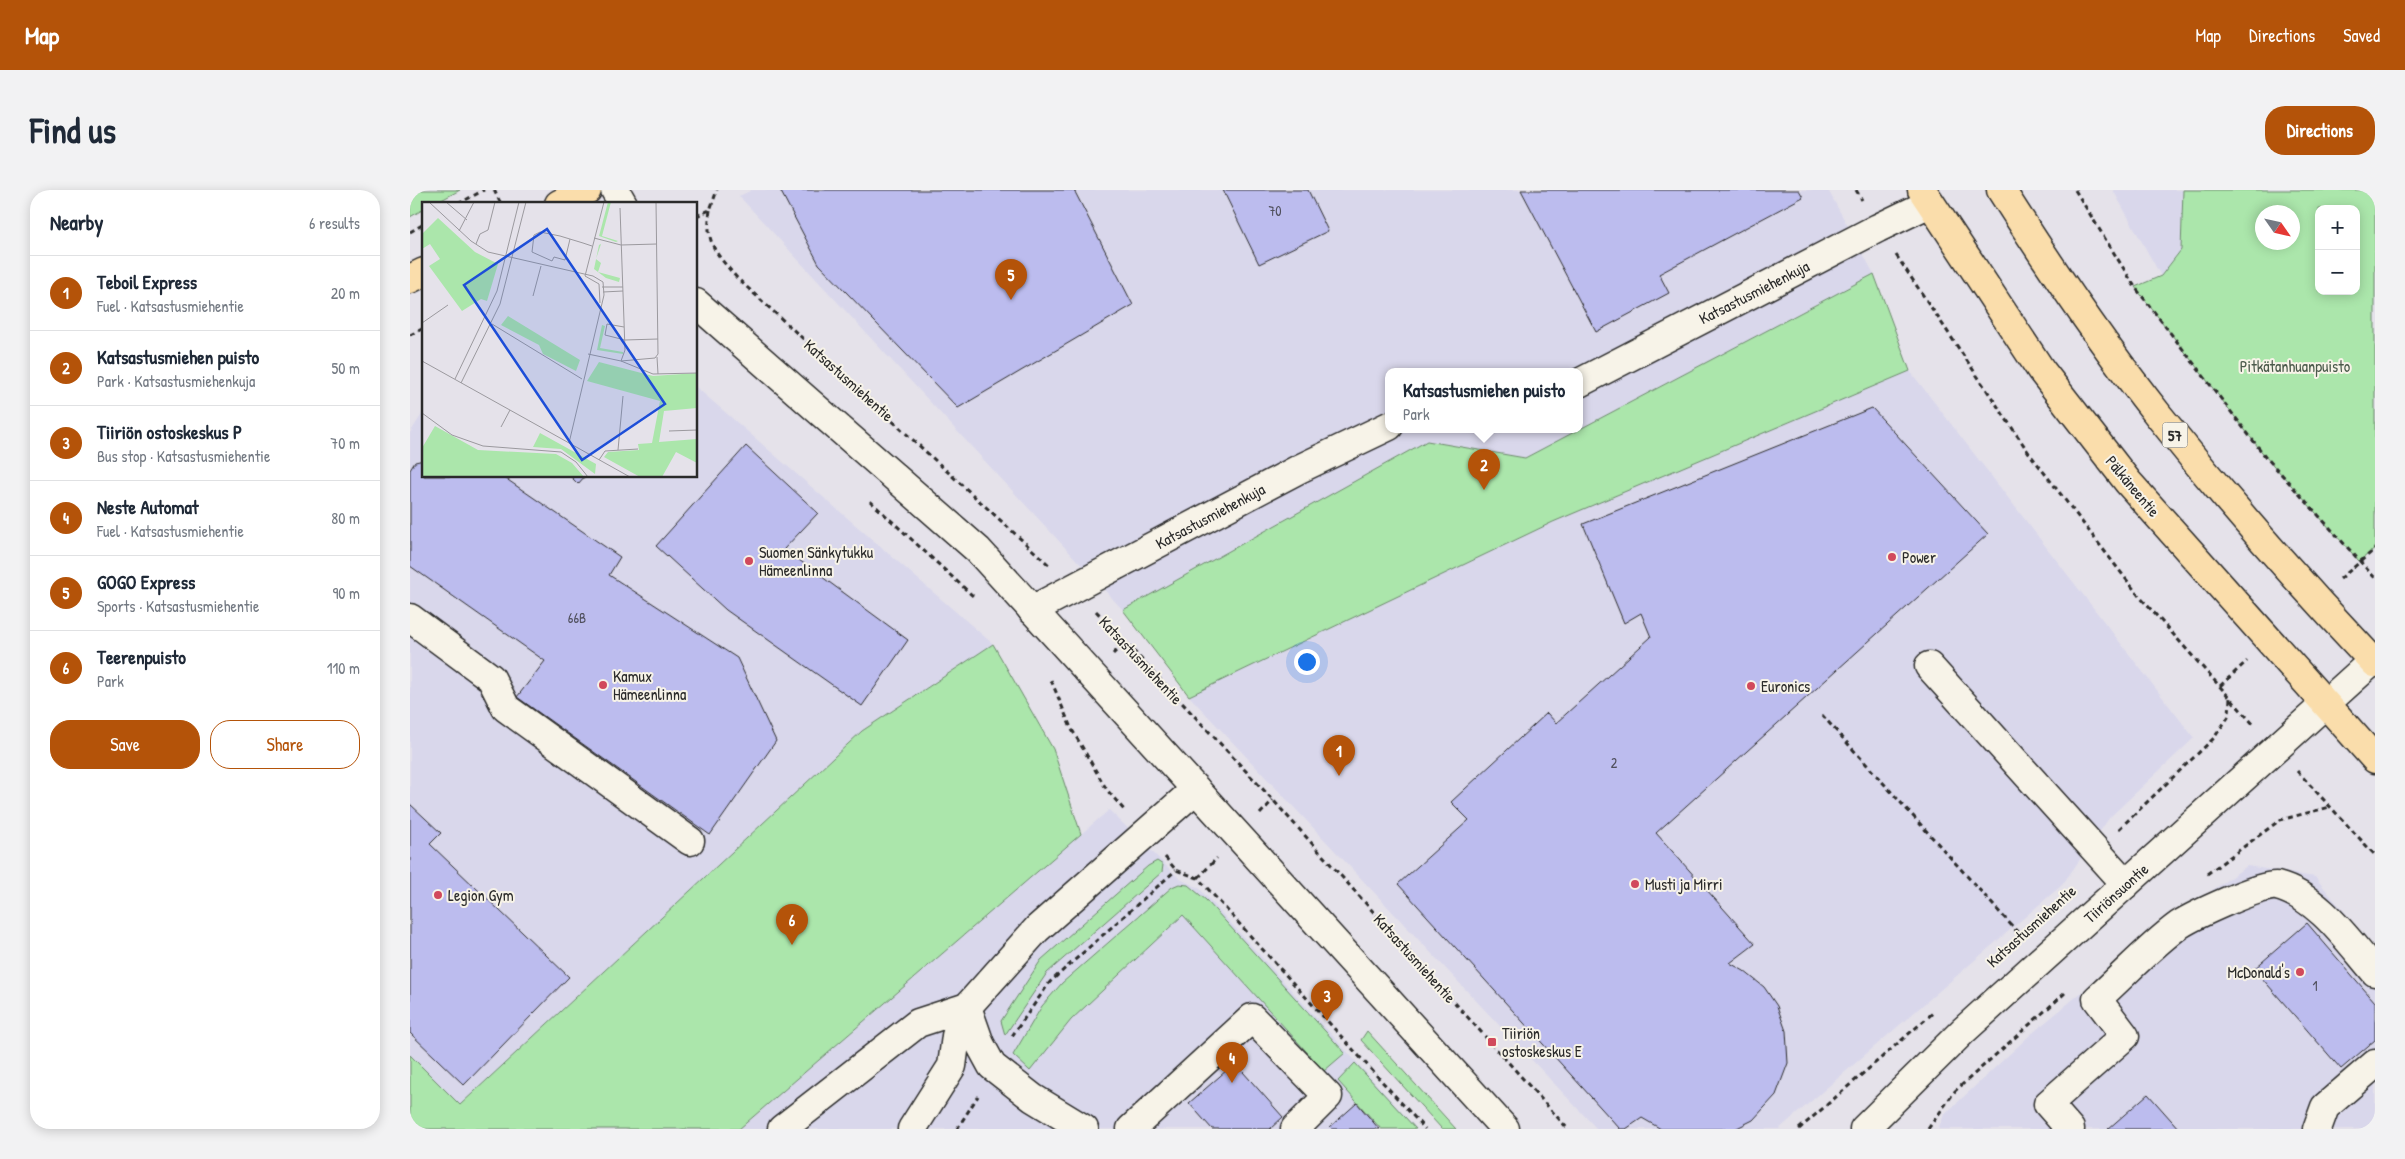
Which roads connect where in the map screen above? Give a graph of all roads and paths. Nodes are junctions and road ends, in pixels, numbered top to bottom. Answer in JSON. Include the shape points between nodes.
{"nodes":[{"id":1,"x":484,"y":190,"type":"edge"},
{"id":2,"x":494,"y":190,"type":"edge"},
{"id":3,"x":587,"y":190,"type":"edge"},
{"id":4,"x":615,"y":190,"type":"edge"},
{"id":5,"x":718,"y":190,"type":"edge"},
{"id":6,"x":1856,"y":190,"type":"edge"},
{"id":7,"x":2000,"y":190,"type":"edge"},
{"id":8,"x":2075,"y":190,"type":"edge"},
{"id":9,"x":1926,"y":197,"type":"edge"},
{"id":10,"x":462,"y":202,"type":"edge"},
{"id":11,"x":500,"y":202,"type":"edge"},
{"id":12,"x":563,"y":202,"type":"edge"},
{"id":13,"x":622,"y":202,"type":"edge"},
{"id":14,"x":710,"y":210,"type":"junction"},
{"id":15,"x":698,"y":215,"type":"edge"},
{"id":16,"x":422,"y":225,"type":"edge"},
{"id":17,"x":1878,"y":228,"type":"junction"},
{"id":18,"x":410,"y":232,"type":"edge"},
{"id":19,"x":422,"y":273,"type":"edge"},
{"id":20,"x":410,"y":279,"type":"edge"},
{"id":21,"x":698,"y":305,"type":"edge"},
{"id":22,"x":422,"y":329,"type":"edge"},
{"id":23,"x":410,"y":334,"type":"edge"},
{"id":24,"x":1583,"y":381,"type":"edge"},
{"id":25,"x":1385,"y":428,"type":"edge"},
{"id":26,"x":868,"y":500,"type":"dead end"},
{"id":27,"x":2375,"y":578,"type":"edge"},
{"id":28,"x":1074,"y":588,"type":"junction"},
{"id":29,"x":978,"y":600,"type":"dead end"},
{"id":30,"x":1032,"y":610,"type":"junction"},
{"id":31,"x":410,"y":618,"type":"edge"},
{"id":32,"x":2374,"y":661,"type":"edge"},
{"id":33,"x":1929,"y":666,"type":"dead end"},
{"id":34,"x":1046,"y":672,"type":"dead end"},
{"id":35,"x":2230,"y":697,"type":"junction"},
{"id":36,"x":2324,"y":705,"type":"junction"},
{"id":37,"x":1822,"y":715,"type":"dead end"},
{"id":38,"x":2276,"y":749,"type":"junction"},
{"id":39,"x":2375,"y":759,"type":"edge"},
{"id":40,"x":1196,"y":789,"type":"junction"},
{"id":41,"x":1145,"y":834,"type":"junction"},
{"id":42,"x":690,"y":842,"type":"dead end"},
{"id":43,"x":2099,"y":855,"type":"junction"},
{"id":44,"x":2375,"y":855,"type":"edge"},
{"id":45,"x":1176,"y":870,"type":"junction"},
{"id":46,"x":2126,"y":884,"type":"junction"},
{"id":47,"x":2028,"y":930,"type":"dead end"},
{"id":48,"x":2021,"y":936,"type":"junction"},
{"id":49,"x":2014,"y":943,"type":"dead end"},
{"id":50,"x":2375,"y":972,"type":"edge"},
{"id":51,"x":1941,"y":1006,"type":"dead end"},
{"id":52,"x":967,"y":1007,"type":"junction"},
{"id":53,"x":2375,"y":1064,"type":"edge"},
{"id":54,"x":992,"y":1066,"type":"junction"},
{"id":55,"x":782,"y":1129,"type":"edge"},
{"id":56,"x":912,"y":1129,"type":"edge"},
{"id":57,"x":957,"y":1129,"type":"edge"},
{"id":58,"x":1084,"y":1129,"type":"edge"},
{"id":59,"x":1131,"y":1129,"type":"edge"},
{"id":60,"x":1294,"y":1129,"type":"edge"},
{"id":61,"x":1425,"y":1129,"type":"edge"},
{"id":62,"x":1505,"y":1129,"type":"edge"},
{"id":63,"x":1568,"y":1129,"type":"edge"},
{"id":64,"x":1798,"y":1129,"type":"edge"},
{"id":65,"x":1864,"y":1129,"type":"edge"},
{"id":66,"x":2070,"y":1129,"type":"edge"},
{"id":67,"x":2317,"y":1129,"type":"edge"}],
"edges":[{"from":1,"to":10,"type":"path"},
{"from":2,"to":11,"type":"path"},
{"from":3,"to":12,"type":"main road"},
{"from":4,"to":13,"type":"street"},
{"from":5,"to":14,"type":"path","name":"Katsastusmiehentie"},
{"from":6,"to":17,"type":"path"},
{"from":7,"to":32,"type":"main road","number":"57","via":[[2158,415],[2231,503]]},
{"from":8,"to":27,"type":"path","via":[[2136,287],[2265,456]]},
{"from":9,"to":17,"type":"street","name":"Katsastusmiehenkuja"},
{"from":9,"to":36,"type":"main road","name":"Pälkäneentie","via":[[2041,370],[2128,482]]},
{"from":14,"to":15,"type":"path"},
{"from":14,"to":28,"type":"path","name":"Katsastusmiehentie","via":[[707,229],[715,252],[737,278]]},
{"from":16,"to":18,"type":"path"},
{"from":17,"to":24,"type":"street","name":"Katsastusmiehenkuja"},
{"from":17,"to":35,"type":"path","via":[[2029,453],[2139,596]]},
{"from":19,"to":20,"type":"main road"},
{"from":21,"to":30,"type":"street","via":[[978,550]]},
{"from":22,"to":23,"type":"path"},
{"from":25,"to":28,"type":"street","name":"Katsastusmiehenkuja","via":[[1299,469]]},
{"from":26,"to":29,"type":"path"},
{"from":28,"to":30,"type":"street","name":"Katsastusmiehenkuja"},
{"from":28,"to":63,"type":"path","name":"Katsastusmiehentie","via":[[1273,800]]},
{"from":30,"to":40,"type":"street"},
{"from":31,"to":42,"type":"street","via":[[491,678],[506,708]]},
{"from":32,"to":36,"type":"street","name":"Tiiriönsuontie"},
{"from":33,"to":43,"type":"street"},
{"from":34,"to":41,"type":"path","via":[[1071,728],[1107,790]]},
{"from":35,"to":38,"type":"path"},
{"from":35,"to":43,"type":"path","via":[[2229,716],[2214,738],[2125,821]]},
{"from":36,"to":38,"type":"street","name":"Tiiriönsuontie"},
{"from":36,"to":39,"type":"main road","name":"Pälkäneentie"},
{"from":37,"to":48,"type":"path"},
{"from":38,"to":44,"type":"path"},
{"from":38,"to":46,"type":"street","name":"Tiiriönsuontie"},
{"from":40,"to":41,"type":"street"},
{"from":40,"to":62,"type":"street"},
{"from":41,"to":45,"type":"path"},
{"from":41,"to":52,"type":"street","via":[[1037,929]]},
{"from":43,"to":46,"type":"street"},
{"from":45,"to":54,"type":"path","via":[[1050,982]]},
{"from":45,"to":61,"type":"path","via":[[1198,878]]},
{"from":46,"to":65,"type":"street","name":"Tiiriönsuontie","via":[[1963,1031]]},
{"from":47,"to":48,"type":"path","name":"Katsastusmiehentie"},
{"from":48,"to":49,"type":"path","name":"Katsastusmiehentie"},
{"from":50,"to":66,"type":"street","via":[[2330,920],[2302,897],[2275,886],[2252,890],[2180,925],[2097,999],[2125,1036],[2048,1104]]},
{"from":51,"to":64,"type":"path"},
{"from":52,"to":54,"type":"street"},
{"from":52,"to":55,"type":"street","via":[[918,1023]]},
{"from":52,"to":56,"type":"street","via":[[956,1036],[952,1066]]},
{"from":53,"to":67,"type":"street","via":[[2325,1107]]},
{"from":54,"to":57,"type":"path"},
{"from":54,"to":58,"type":"street","via":[[1034,1098]]},
{"from":59,"to":60,"type":"street","via":[[1252,1018],[1328,1096]]}]}
